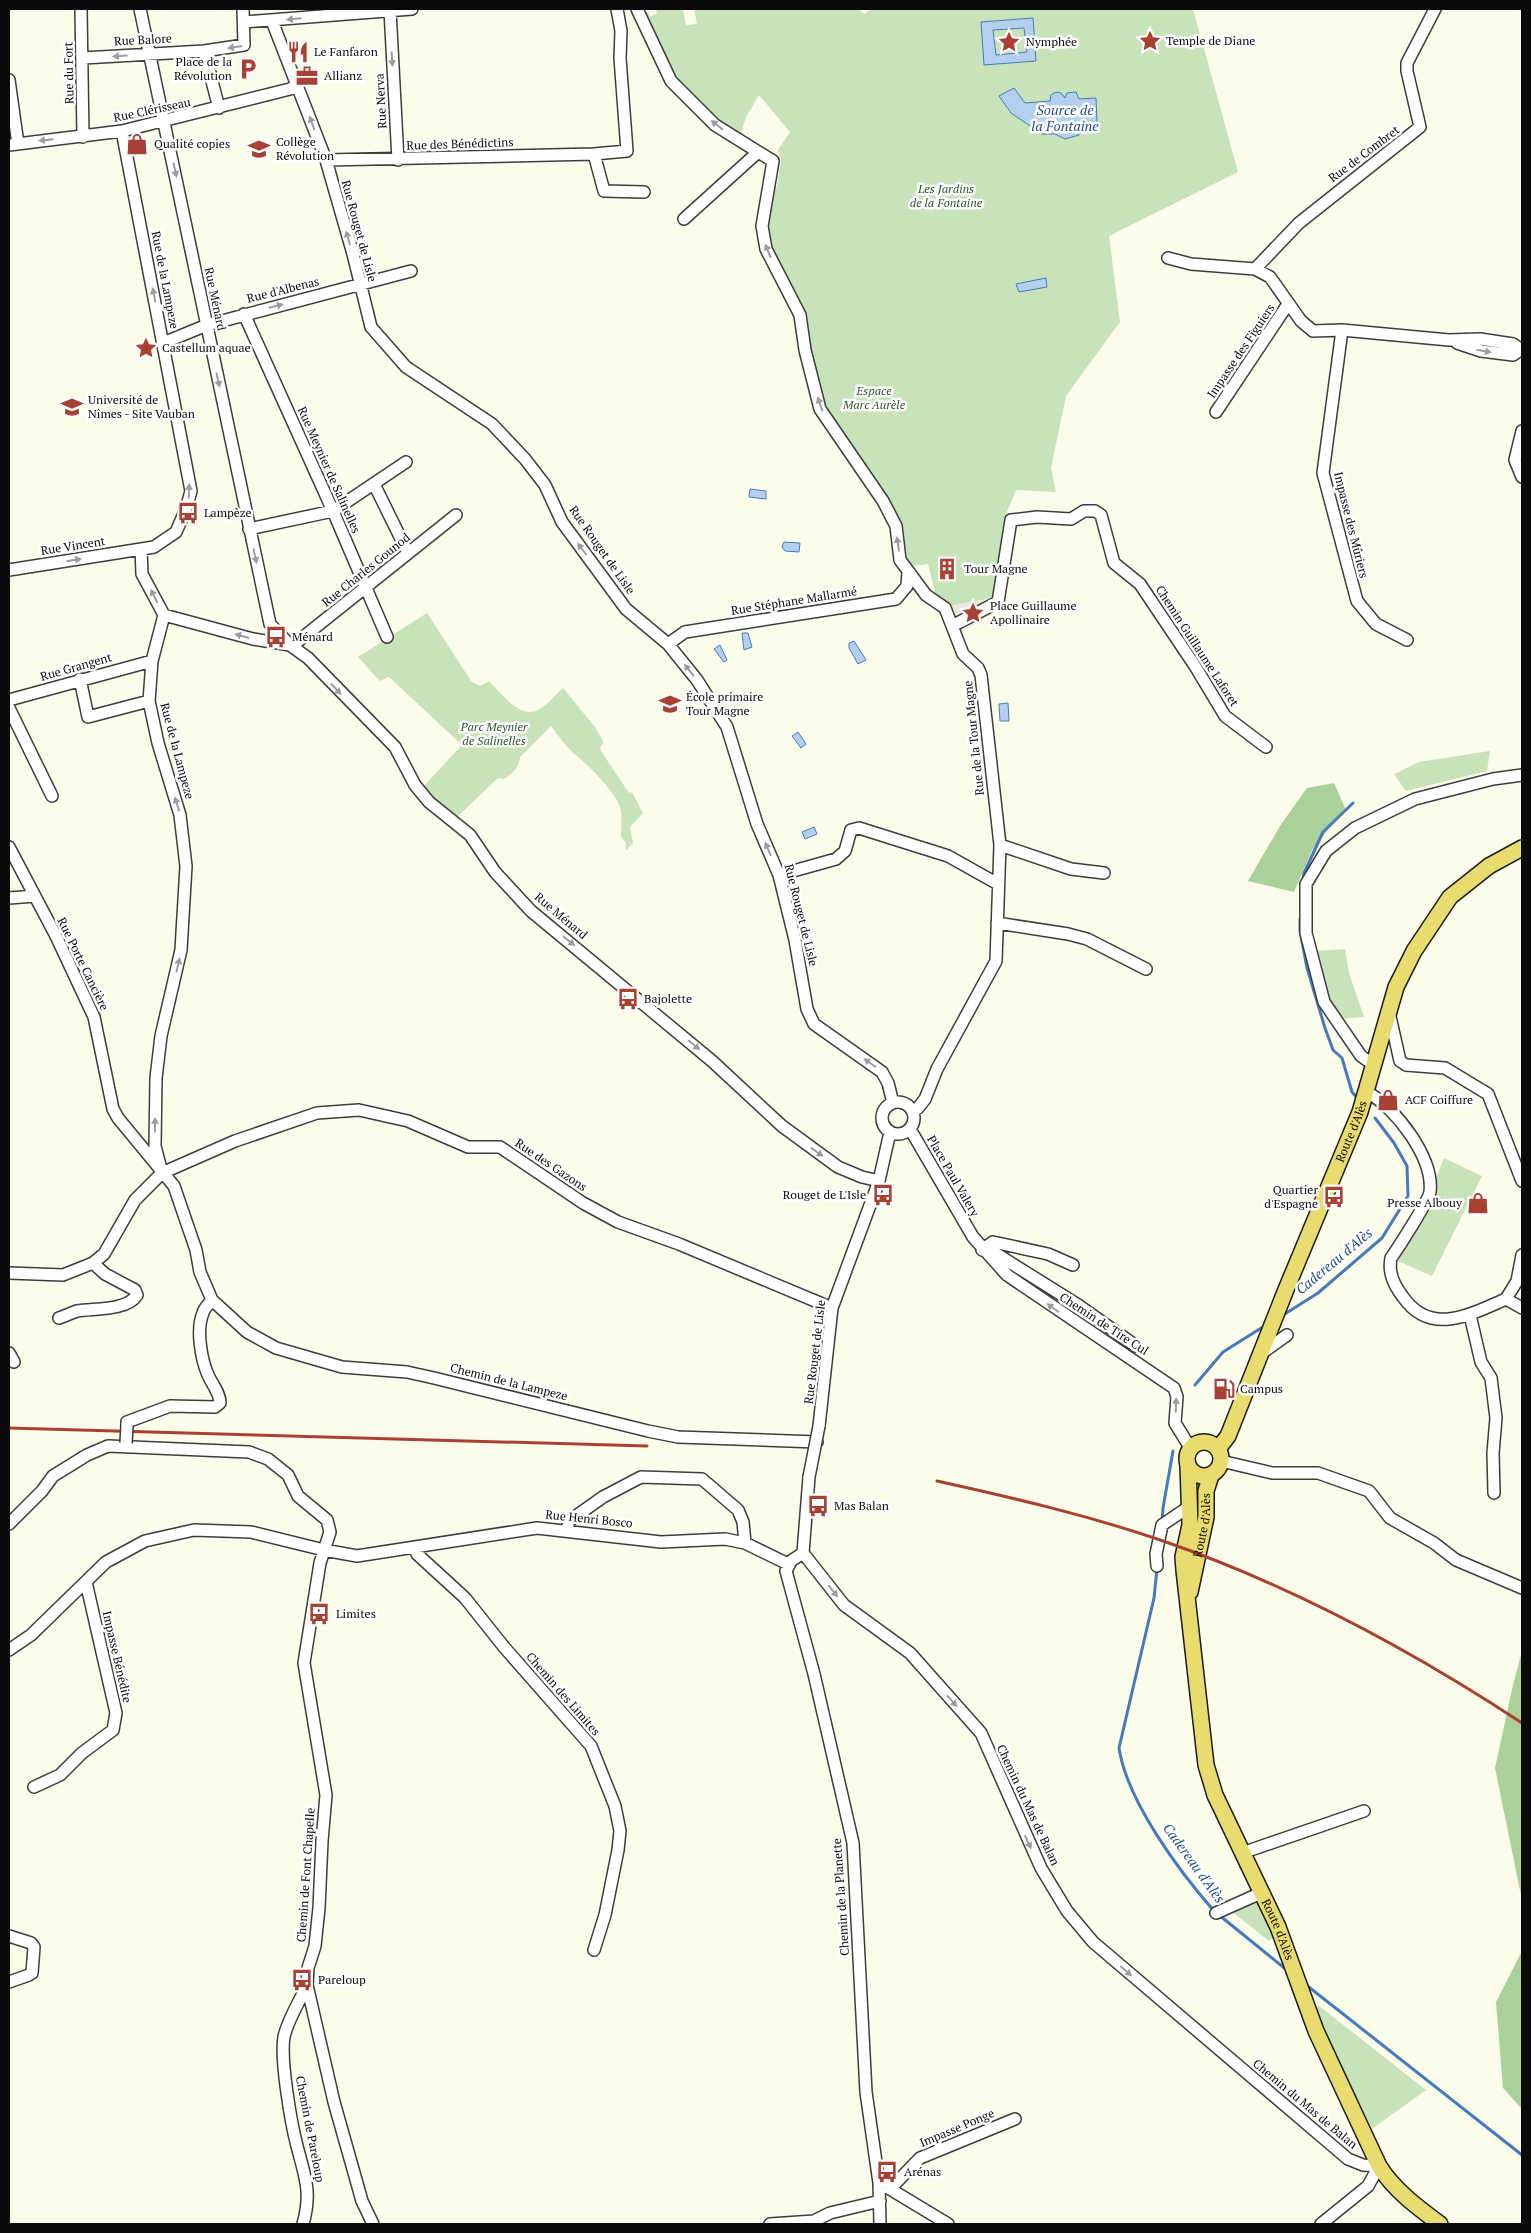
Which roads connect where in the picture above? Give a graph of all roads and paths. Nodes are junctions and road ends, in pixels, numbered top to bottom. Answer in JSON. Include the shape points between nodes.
{"nodes":[{"id":1,"x":81,"y":9,"type":"edge"},
{"id":2,"x":140,"y":9,"type":"edge"},
{"id":3,"x":243,"y":9,"type":"edge"},
{"id":4,"x":410,"y":9,"type":"edge"},
{"id":5,"x":617,"y":9,"type":"edge"},
{"id":6,"x":637,"y":9,"type":"edge"},
{"id":7,"x":1435,"y":9,"type":"edge"},
{"id":8,"x":390,"y":10,"type":"junction"},
{"id":9,"x":333,"y":12,"type":"edge"},
{"id":10,"x":272,"y":21,"type":"junction"},
{"id":11,"x":244,"y":22,"type":"junction"},
{"id":12,"x":204,"y":51,"type":"junction"},
{"id":13,"x":151,"y":54,"type":"junction"},
{"id":14,"x":83,"y":58,"type":"junction"},
{"id":15,"x":9,"y":80,"type":"edge"},
{"id":16,"x":298,"y":85,"type":"junction"},
{"id":17,"x":219,"y":108,"type":"junction"},
{"id":18,"x":164,"y":122,"type":"junction"},
{"id":19,"x":122,"y":131,"type":"junction"},
{"id":20,"x":83,"y":137,"type":"junction"},
{"id":21,"x":13,"y":144,"type":"edge"},
{"id":22,"x":757,"y":153,"type":"junction"},
{"id":23,"x":594,"y":154,"type":"junction"},
{"id":24,"x":326,"y":160,"type":"junction"},
{"id":25,"x":398,"y":160,"type":"junction"},
{"id":26,"x":644,"y":192,"type":"dead end"},
{"id":27,"x":684,"y":219,"type":"dead end"},
{"id":28,"x":1168,"y":258,"type":"dead end"},
{"id":29,"x":1255,"y":269,"type":"junction"},
{"id":30,"x":411,"y":271,"type":"dead end"},
{"id":31,"x":360,"y":285,"type":"junction"},
{"id":32,"x":1288,"y":304,"type":"junction"},
{"id":33,"x":244,"y":314,"type":"junction"},
{"id":34,"x":207,"y":325,"type":"junction"},
{"id":35,"x":1342,"y":330,"type":"junction"},
{"id":36,"x":163,"y":343,"type":"junction"},
{"id":37,"x":1521,"y":350,"type":"edge"},
{"id":38,"x":1216,"y":412,"type":"dead end"},
{"id":39,"x":1522,"y":431,"type":"edge"},
{"id":40,"x":406,"y":462,"type":"dead end"},
{"id":41,"x":1522,"y":477,"type":"edge"},
{"id":42,"x":374,"y":484,"type":"junction"},
{"id":43,"x":333,"y":511,"type":"junction"},
{"id":44,"x":456,"y":515,"type":"dead end"},
{"id":45,"x":249,"y":529,"type":"junction"},
{"id":46,"x":141,"y":549,"type":"junction"},
{"id":47,"x":408,"y":553,"type":"junction"},
{"id":48,"x":9,"y":572,"type":"edge"},
{"id":49,"x":908,"y":572,"type":"junction"},
{"id":50,"x":366,"y":587,"type":"junction"},
{"id":51,"x":164,"y":615,"type":"junction"},
{"id":52,"x":270,"y":624,"type":"junction"},
{"id":53,"x":952,"y":626,"type":"junction"},
{"id":54,"x":387,"y":637,"type":"dead end"},
{"id":55,"x":1407,"y":640,"type":"dead end"},
{"id":56,"x":266,"y":641,"type":"junction"},
{"id":57,"x":668,"y":644,"type":"junction"},
{"id":58,"x":291,"y":646,"type":"junction"},
{"id":59,"x":152,"y":661,"type":"junction"},
{"id":60,"x":80,"y":679,"type":"junction"},
{"id":61,"x":9,"y":700,"type":"edge"},
{"id":62,"x":148,"y":700,"type":"junction"},
{"id":63,"x":9,"y":708,"type":"edge"},
{"id":64,"x":1266,"y":747,"type":"dead end"},
{"id":65,"x":1522,"y":775,"type":"edge"},
{"id":66,"x":52,"y":796,"type":"dead end"},
{"id":67,"x":1000,"y":845,"type":"junction"},
{"id":68,"x":9,"y":847,"type":"edge"},
{"id":69,"x":1522,"y":848,"type":"edge"},
{"id":70,"x":1104,"y":873,"type":"dead end"},
{"id":71,"x":779,"y":876,"type":"junction"},
{"id":72,"x":998,"y":884,"type":"junction"},
{"id":73,"x":35,"y":896,"type":"junction"},
{"id":74,"x":9,"y":898,"type":"edge"},
{"id":75,"x":997,"y":924,"type":"junction"},
{"id":76,"x":1146,"y":969,"type":"dead end"},
{"id":77,"x":1389,"y":1012,"type":"junction"},
{"id":78,"x":1374,"y":1065,"type":"junction"},
{"id":79,"x":1367,"y":1092,"type":"junction"},
{"id":80,"x":893,"y":1103,"type":"junction"},
{"id":81,"x":912,"y":1111,"type":"junction"},
{"id":82,"x":910,"y":1129,"type":"junction"},
{"id":83,"x":890,"y":1132,"type":"junction"},
{"id":84,"x":162,"y":1173,"type":"junction"},
{"id":85,"x":879,"y":1181,"type":"junction"},
{"id":86,"x":1522,"y":1181,"type":"edge"},
{"id":87,"x":973,"y":1237,"type":"joint"},
{"id":88,"x":982,"y":1250,"type":"junction"},
{"id":89,"x":1522,"y":1255,"type":"edge"},
{"id":90,"x":93,"y":1262,"type":"junction"},
{"id":91,"x":1073,"y":1265,"type":"dead end"},
{"id":92,"x":9,"y":1273,"type":"edge"},
{"id":93,"x":1506,"y":1299,"type":"junction"},
{"id":94,"x":212,"y":1300,"type":"junction"},
{"id":95,"x":832,"y":1308,"type":"junction"},
{"id":96,"x":1522,"y":1308,"type":"edge"},
{"id":97,"x":1470,"y":1315,"type":"junction"},
{"id":98,"x":59,"y":1318,"type":"dead end"},
{"id":99,"x":1287,"y":1335,"type":"dead end"},
{"id":100,"x":1136,"y":1346,"type":"dead end"},
{"id":101,"x":1263,"y":1349,"type":"junction"},
{"id":102,"x":817,"y":1442,"type":"junction"},
{"id":103,"x":126,"y":1445,"type":"junction"},
{"id":104,"x":1191,"y":1449,"type":"junction"},
{"id":105,"x":1219,"y":1455,"type":"junction"},
{"id":106,"x":1188,"y":1465,"type":"junction"},
{"id":107,"x":1211,"y":1475,"type":"junction"},
{"id":108,"x":1494,"y":1493,"type":"dead end"},
{"id":109,"x":1190,"y":1506,"type":"junction"},
{"id":110,"x":9,"y":1524,"type":"edge"},
{"id":111,"x":567,"y":1530,"type":"junction"},
{"id":112,"x":745,"y":1543,"type":"junction"},
{"id":113,"x":415,"y":1547,"type":"junction"},
{"id":114,"x":324,"y":1550,"type":"junction"},
{"id":115,"x":803,"y":1553,"type":"junction"},
{"id":116,"x":788,"y":1564,"type":"junction"},
{"id":117,"x":1157,"y":1566,"type":"dead end"},
{"id":118,"x":86,"y":1582,"type":"junction"},
{"id":119,"x":1522,"y":1588,"type":"edge"},
{"id":120,"x":1188,"y":1606,"type":"junction"},
{"id":121,"x":9,"y":1650,"type":"edge"},
{"id":122,"x":34,"y":1787,"type":"dead end"},
{"id":123,"x":1364,"y":1811,"type":"dead end"},
{"id":124,"x":1242,"y":1853,"type":"junction"},
{"id":125,"x":1261,"y":1894,"type":"junction"},
{"id":126,"x":1216,"y":1913,"type":"dead end"},
{"id":127,"x":9,"y":1936,"type":"edge"},
{"id":128,"x":594,"y":1950,"type":"dead end"},
{"id":129,"x":9,"y":1982,"type":"edge"},
{"id":130,"x":307,"y":1985,"type":"junction"},
{"id":131,"x":1015,"y":2119,"type":"dead end"},
{"id":132,"x":1379,"y":2166,"type":"junction"},
{"id":133,"x":880,"y":2183,"type":"junction"},
{"id":134,"x":891,"y":2188,"type":"junction"},
{"id":135,"x":880,"y":2201,"type":"junction"},
{"id":136,"x":303,"y":2224,"type":"edge"},
{"id":137,"x":373,"y":2224,"type":"edge"},
{"id":138,"x":770,"y":2224,"type":"edge"},
{"id":139,"x":880,"y":2224,"type":"edge"},
{"id":140,"x":948,"y":2224,"type":"edge"},
{"id":141,"x":1321,"y":2224,"type":"edge"},
{"id":142,"x":1440,"y":2224,"type":"edge"}],
"edges":[{"from":1,"to":14,"type":"street","name":"Rue du Fort"},
{"from":2,"to":13,"type":"street","name":"Rue Ménard"},
{"from":3,"to":11,"type":"street"},
{"from":4,"to":8,"type":"street"},
{"from":5,"to":23,"type":"street","name":"Rue des Bénédictins","via":[[627,151]]},
{"from":22,"to":6,"type":"street","name":"Rue de la Tour Magne","one_way":true,"via":[[715,125],[671,81]]},
{"from":7,"to":29,"type":"street","name":"Rue de Combret","via":[[1407,62],[1420,127],[1299,222]]},
{"from":8,"to":9,"type":"street"},
{"from":8,"to":25,"type":"street","name":"Rue Nerva","one_way":true},
{"from":9,"to":10,"type":"street","one_way":true},
{"from":10,"to":11,"type":"street"},
{"from":10,"to":16,"type":"street","name":"Rue Rouget de Lisle"},
{"from":11,"to":12,"type":"street","one_way":true,"via":[[244,45]]},
{"from":12,"to":13,"type":"street","name":"Rue Balore"},
{"from":12,"to":17,"type":"street"},
{"from":13,"to":14,"type":"street","name":"Rue Balore","one_way":true},
{"from":13,"to":18,"type":"street","name":"Rue Ménard"},
{"from":14,"to":20,"type":"street","name":"Rue du Fort"},
{"from":15,"to":21,"type":"street"},
{"from":16,"to":17,"type":"street","name":"Rue Clérisseau"},
{"from":24,"to":16,"type":"street","name":"Rue Rouget de Lisle","one_way":true},
{"from":17,"to":18,"type":"street","name":"Rue Clérisseau"},
{"from":18,"to":19,"type":"street","name":"Rue Clérisseau"},
{"from":18,"to":34,"type":"street","name":"Rue Ménard","one_way":true},
{"from":19,"to":20,"type":"street","name":"Rue Clérisseau"},
{"from":36,"to":19,"type":"street","name":"Rue de la Lampeze","one_way":true},
{"from":20,"to":21,"type":"street","name":"Rue Clérisseau","one_way":true},
{"from":22,"to":27,"type":"street"},
{"from":49,"to":22,"type":"street","name":"Rue de la Tour Magne","one_way":true,"via":[[900,560],[896,526],[883,501],[820,409],[804,350],[800,315],[766,249],[762,226],[774,165],[770,158]]},
{"from":23,"to":25,"type":"street","name":"Rue des Bénédictins"},
{"from":23,"to":26,"type":"street","via":[[604,191]]},
{"from":24,"to":25,"type":"street","name":"Rue des Bénédictins"},
{"from":31,"to":24,"type":"street","name":"Rue Rouget de Lisle","one_way":true},
{"from":28,"to":29,"type":"street","via":[[1191,264]]},
{"from":29,"to":32,"type":"street","via":[[1270,278]]},
{"from":30,"to":31,"type":"street","name":"Rue d'Albenas"},
{"from":33,"to":31,"type":"street","name":"Rue d'Albenas","one_way":true},
{"from":57,"to":31,"type":"street","name":"Rue Rouget de Lisle","one_way":true,"via":[[626,608],[562,522],[545,485],[492,424],[406,367],[371,327]]},
{"from":32,"to":35,"type":"street","via":[[1300,321],[1313,331]]},
{"from":32,"to":38,"type":"street","name":"Impasse des Figuiers"},
{"from":33,"to":34,"type":"street","name":"Rue d'Albenas"},
{"from":33,"to":43,"type":"street","name":"Rue Meynier de Salinelles"},
{"from":34,"to":36,"type":"street","name":"Rue d'Albenas"},
{"from":34,"to":45,"type":"street","name":"Rue Ménard","one_way":true},
{"from":35,"to":37,"type":"street","via":[[1449,340],[1481,351],[1513,355]]},
{"from":35,"to":55,"type":"street","name":"Impasse des Mûriers","via":[[1323,473],[1357,601],[1376,624]]},
{"from":46,"to":36,"type":"street","name":"Rue de la Lampeze","one_way":true,"via":[[154,547],[176,532],[190,491]]},
{"from":39,"to":41,"type":"street","via":[[1515,460]]},
{"from":40,"to":42,"type":"street"},
{"from":42,"to":43,"type":"street"},
{"from":42,"to":47,"type":"street"},
{"from":43,"to":45,"type":"street"},
{"from":43,"to":50,"type":"street","name":"Rue Meynier de Salinelles"},
{"from":44,"to":47,"type":"street","name":"Rue Charles Gounod"},
{"from":45,"to":52,"type":"street","name":"Rue Ménard","one_way":true},
{"from":48,"to":46,"type":"street","name":"Rue Vincent","one_way":true},
{"from":51,"to":46,"type":"street","one_way":true,"via":[[142,574]]},
{"from":47,"to":50,"type":"street","name":"Rue Charles Gounod"},
{"from":49,"to":53,"type":"street","name":"Rue de la Tour Magne","via":[[926,595],[945,608]]},
{"from":49,"to":57,"type":"street","name":"Rue Stéphane Mallarmé","via":[[907,586],[896,599],[685,632]]},
{"from":50,"to":54,"type":"street","name":"Rue Meynier de Salinelles"},
{"from":50,"to":58,"type":"street","name":"Rue Charles Gounod"},
{"from":56,"to":51,"type":"street","one_way":true},
{"from":51,"to":59,"type":"street","name":"Rue de la Lampeze"},
{"from":52,"to":56,"type":"street","name":"Rue Ménard"},
{"from":52,"to":58,"type":"street","name":"Rue Ménard"},
{"from":53,"to":64,"type":"street","name":"Chemin Guillaume Laforet","via":[[998,602],[1011,520],[1037,517],[1071,519],[1084,511],[1095,511],[1101,515],[1114,563],[1140,584],[1225,716]]},
{"from":53,"to":67,"type":"street","name":"Rue de la Tour Magne","via":[[963,654],[981,675]]},
{"from":56,"to":58,"type":"street"},
{"from":71,"to":57,"type":"street","name":"Rue Rouget de Lisle","one_way":true,"via":[[757,824],[727,727],[697,680]]},
{"from":58,"to":85,"type":"street","name":"Rue Ménard","one_way":true,"via":[[308,658],[395,747],[415,785],[429,802],[470,836],[495,872],[531,911],[712,1060],[782,1126],[838,1167]]},
{"from":59,"to":60,"type":"street","name":"Rue Grangent"},
{"from":59,"to":62,"type":"street","name":"Rue de la Lampeze"},
{"from":60,"to":61,"type":"street","name":"Rue Grangent"},
{"from":60,"to":62,"type":"street","via":[[88,717]]},
{"from":84,"to":62,"type":"street","name":"Rue de la Lampeze","one_way":true,"via":[[155,1146],[156,1078],[161,1036],[181,950],[186,866],[180,814]]},
{"from":63,"to":66,"type":"street"},
{"from":65,"to":78,"type":"street","via":[[1415,799],[1355,828],[1326,852],[1306,884],[1306,933],[1324,1002],[1361,1056]]},
{"from":67,"to":70,"type":"street","via":[[1071,869]]},
{"from":67,"to":72,"type":"street","name":"Rue de la Tour Magne"},
{"from":68,"to":73,"type":"street","name":"Rue Porte Cancière"},
{"from":69,"to":77,"type":"main road","name":"Route d'Alès","via":[[1489,866],[1450,897],[1414,951],[1396,987]]},
{"from":71,"to":72,"type":"street","via":[[836,859],[845,852],[851,830],[859,828],[948,856]]},
{"from":80,"to":71,"type":"street","name":"Rue Rouget de Lisle","one_way":true,"via":[[882,1072],[814,1024]]},
{"from":72,"to":75,"type":"street","name":"Rue de la Tour Magne"},
{"from":73,"to":74,"type":"street"},
{"from":73,"to":84,"type":"street","name":"Rue Porte Cancière","via":[[94,1017],[113,1109]]},
{"from":75,"to":76,"type":"street","via":[[1088,940]]},
{"from":75,"to":81,"type":"street","name":"Rue de la Tour Magne","via":[[996,961],[937,1069],[925,1099]]},
{"from":77,"to":78,"type":"main road","name":"Route d'Alès"},
{"from":77,"to":86,"type":"street","via":[[1400,1061],[1406,1065],[1444,1068],[1488,1094]]},
{"from":78,"to":79,"type":"main road","name":"Route d'Alès"},
{"from":79,"to":97,"type":"street","via":[[1378,1098],[1416,1141],[1427,1165],[1430,1193],[1391,1258],[1391,1278],[1410,1307],[1424,1316],[1452,1320]]},
{"from":79,"to":101,"type":"main road","name":"Route d'Alès"},
{"from":80,"to":81,"type":"street","via":[[906,1105]]},
{"from":80,"to":83,"type":"street","via":[[882,1116]]},
{"from":81,"to":82,"type":"street","via":[[914,1120]]},
{"from":82,"to":83,"type":"street","via":[[900,1134]]},
{"from":82,"to":87,"type":"street","name":"Place Paul Valery"},
{"from":83,"to":85,"type":"street","name":"Rue Rouget de Lisle"},
{"from":84,"to":90,"type":"street","via":[[135,1200],[104,1254]]},
{"from":84,"to":94,"type":"street","name":"Rue Porte Cancière","via":[[174,1186],[196,1250],[200,1272]]},
{"from":84,"to":95,"type":"street","name":"Rue des Gazons","via":[[235,1141],[317,1113],[359,1110],[408,1121],[468,1147],[500,1147],[583,1203],[618,1222]]},
{"from":85,"to":95,"type":"street","name":"Rue Rouget de Lisle"},
{"from":87,"to":88,"type":"street","name":"Chemin de Tire Cul"},
{"from":88,"to":91,"type":"street","via":[[993,1242],[1048,1254]]},
{"from":88,"to":100,"type":"street","via":[[1012,1264]]},
{"from":104,"to":88,"type":"street","name":"Chemin de Tire Cul","one_way":true,"via":[[1175,1423],[1177,1397],[1169,1383],[1007,1275]]},
{"from":89,"to":93,"type":"street","via":[[1517,1281]]},
{"from":90,"to":92,"type":"street","via":[[63,1275]]},
{"from":90,"to":98,"type":"street","via":[[105,1274],[135,1290],[134,1300]]},
{"from":93,"to":96,"type":"street"},
{"from":93,"to":97,"type":"street"},
{"from":94,"to":102,"type":"street","name":"Chemin de la Lampeze","via":[[247,1332],[276,1348],[342,1367],[407,1372],[678,1437]]},
{"from":94,"to":103,"type":"street","bridge":true,"via":[[202,1313],[201,1353],[220,1403],[215,1407],[170,1406],[127,1422]]},
{"from":95,"to":102,"type":"street","name":"Rue Rouget de Lisle","bridge":true},
{"from":97,"to":108,"type":"street","via":[[1481,1362],[1490,1378],[1496,1418]]},
{"from":99,"to":101,"type":"street"},
{"from":101,"to":105,"type":"main road","name":"Route d'Alès"},
{"from":102,"to":115,"type":"street","name":"Rue Rouget de Lisle","bridge":true,"via":[[809,1478]]},
{"from":103,"to":110,"type":"street","name":"Chemin de Font Chapelle","via":[[108,1446],[53,1476]]},
{"from":103,"to":114,"type":"street","name":"Chemin de Font Chapelle","via":[[249,1452],[268,1459],[288,1475],[298,1496],[327,1520],[330,1532]]},
{"from":104,"to":105,"type":"main road","via":[[1204,1442]]},
{"from":104,"to":106,"type":"main road"},
{"from":105,"to":107,"type":"main road","via":[[1218,1469]]},
{"from":105,"to":119,"type":"street","via":[[1272,1473],[1318,1473],[1368,1492],[1390,1518],[1434,1543],[1456,1560]]},
{"from":106,"to":107,"type":"main road","via":[[1195,1473]]},
{"from":106,"to":109,"type":"main road","name":"Route d'Alès"},
{"from":107,"to":120,"type":"main road","name":"Route d'Alès"},
{"from":109,"to":117,"type":"street","via":[[1162,1525]]},
{"from":109,"to":120,"type":"main road","name":"Route d'Alès","via":[[1189,1539],[1183,1557]]},
{"from":111,"to":112,"type":"street","name":"Rue Henri Bosco","via":[[661,1542],[725,1539]]},
{"from":111,"to":112,"type":"street","via":[[569,1522],[603,1497],[641,1477],[702,1479],[738,1510]]},
{"from":111,"to":113,"type":"street","name":"Rue Henri Bosco","via":[[528,1529]]},
{"from":112,"to":116,"type":"street","name":"Rue Henri Bosco"},
{"from":113,"to":114,"type":"street","name":"Rue Henri Bosco","via":[[357,1556]]},
{"from":113,"to":128,"type":"street","name":"Chemin des Limites","via":[[417,1554],[465,1598],[591,1746],[615,1806],[620,1831],[606,1915]]},
{"from":114,"to":118,"type":"street","via":[[251,1532],[194,1530],[145,1541],[130,1548],[106,1562]]},
{"from":114,"to":130,"type":"street","name":"Chemin de Font Chapelle","via":[[304,1663],[326,1795],[319,1908]]},
{"from":115,"to":116,"type":"street"},
{"from":115,"to":132,"type":"street","name":"Chemin du Mas de Balan","one_way":true,"via":[[844,1605],[910,1653],[980,1733],[1041,1868],[1067,1911],[1093,1942],[1348,2159],[1363,2165]]},
{"from":116,"to":133,"type":"street","name":"Chemin de la Planette","via":[[786,1570],[853,1843],[866,2092]]},
{"from":118,"to":121,"type":"street","via":[[31,1635]]},
{"from":118,"to":122,"type":"street","name":"Impasse Bénédite","via":[[116,1713],[113,1730],[82,1752],[60,1774]]},
{"from":120,"to":124,"type":"main road","name":"Route d'Alès","via":[[1206,1765],[1215,1796]]},
{"from":123,"to":124,"type":"street"},
{"from":124,"to":125,"type":"main road","name":"Route d'Alès"},
{"from":125,"to":126,"type":"street"},
{"from":125,"to":132,"type":"main road","name":"Route d'Alès","via":[[1278,1927],[1320,2040]]},
{"from":127,"to":129,"type":"street","via":[[34,1947],[32,1972]]},
{"from":130,"to":136,"type":"street","name":"Chemin de Pareloup","via":[[284,2034],[283,2050],[297,2145],[306,2175],[308,2195]]},
{"from":130,"to":137,"type":"street","name":"Chemin de Font Chapelle","via":[[334,2102],[362,2201]]},
{"from":131,"to":134,"type":"street","name":"Impasse Ponge","via":[[920,2158]]},
{"from":132,"to":141,"type":"street","via":[[1368,2186]]},
{"from":132,"to":142,"type":"main road","name":"Route d'Alès","via":[[1404,2196]]},
{"from":133,"to":134,"type":"street"},
{"from":133,"to":135,"type":"street","name":"Chemin de la Planette"},
{"from":134,"to":140,"type":"street"},
{"from":135,"to":138,"type":"street","via":[[830,2213],[814,2221]]},
{"from":135,"to":139,"type":"street","name":"Chemin de la Planette"}]}
